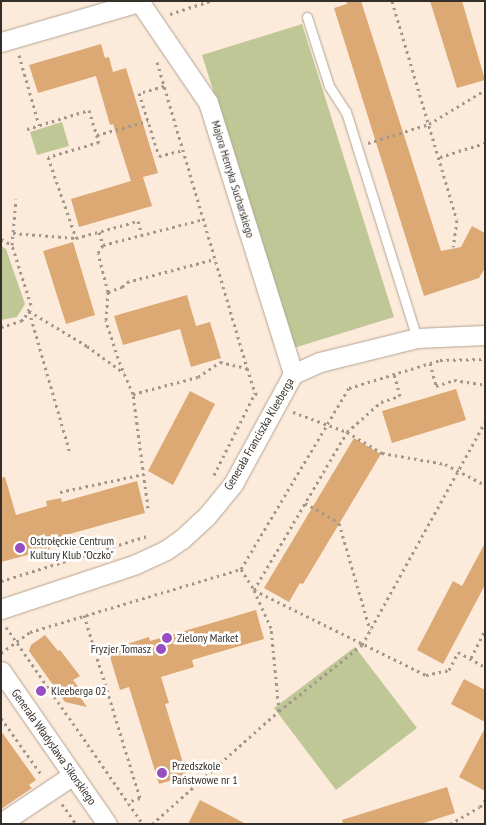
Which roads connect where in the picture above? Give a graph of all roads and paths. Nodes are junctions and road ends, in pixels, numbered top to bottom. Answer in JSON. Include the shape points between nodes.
{"nodes":[{"id":1,"x":139,"y":1,"type":"edge"},
{"id":2,"x":210,"y":1,"type":"edge"},
{"id":3,"x":392,"y":1,"type":"edge"},
{"id":4,"x":164,"y":15,"type":"dead end"},
{"id":5,"x":307,"y":17,"type":"dead end"},
{"id":6,"x":9,"y":45,"type":"edge"},
{"id":7,"x":154,"y":54,"type":"dead end"},
{"id":8,"x":164,"y":86,"type":"junction"},
{"id":9,"x":485,"y":90,"type":"edge"},
{"id":10,"x":148,"y":121,"type":"junction"},
{"id":11,"x":430,"y":124,"type":"junction"},
{"id":12,"x":39,"y":125,"type":"junction"},
{"id":13,"x":27,"y":129,"type":"dead end"},
{"id":14,"x":97,"y":135,"type":"junction"},
{"id":15,"x":485,"y":143,"type":"edge"},
{"id":16,"x":357,"y":146,"type":"junction"},
{"id":17,"x":183,"y":150,"type":"junction"},
{"id":18,"x":440,"y":157,"type":"junction"},
{"id":19,"x":16,"y":199,"type":"dead end"},
{"id":20,"x":204,"y":219,"type":"junction"},
{"id":21,"x":98,"y":232,"type":"junction"},
{"id":22,"x":13,"y":233,"type":"junction"},
{"id":23,"x":142,"y":235,"type":"junction"},
{"id":24,"x":76,"y":238,"type":"junction"},
{"id":25,"x":1,"y":239,"type":"edge"},
{"id":26,"x":12,"y":245,"type":"junction"},
{"id":27,"x":103,"y":245,"type":"junction"},
{"id":28,"x":453,"y":247,"type":"dead end"},
{"id":29,"x":215,"y":259,"type":"junction"},
{"id":30,"x":108,"y":292,"type":"junction"},
{"id":31,"x":28,"y":310,"type":"junction"},
{"id":32,"x":1,"y":327,"type":"edge"},
{"id":33,"x":485,"y":335,"type":"edge"},
{"id":34,"x":416,"y":338,"type":"junction"},
{"id":35,"x":485,"y":359,"type":"edge"},
{"id":36,"x":430,"y":362,"type":"junction"},
{"id":37,"x":247,"y":368,"type":"junction"},
{"id":38,"x":293,"y":374,"type":"junction"},
{"id":39,"x":394,"y":374,"type":"junction"},
{"id":40,"x":125,"y":375,"type":"junction"},
{"id":41,"x":485,"y":385,"type":"edge"},
{"id":42,"x":255,"y":393,"type":"junction"},
{"id":43,"x":133,"y":394,"type":"junction"},
{"id":44,"x":276,"y":404,"type":"junction"},
{"id":45,"x":485,"y":422,"type":"edge"},
{"id":46,"x":327,"y":425,"type":"junction"},
{"id":47,"x":347,"y":432,"type":"junction"},
{"id":48,"x":69,"y":450,"type":"dead end"},
{"id":49,"x":457,"y":471,"type":"junction"},
{"id":50,"x":144,"y":474,"type":"junction"},
{"id":51,"x":213,"y":478,"type":"dead end"},
{"id":52,"x":485,"y":486,"type":"edge"},
{"id":53,"x":60,"y":492,"type":"dead end"},
{"id":54,"x":305,"y":503,"type":"junction"},
{"id":55,"x":148,"y":508,"type":"dead end"},
{"id":56,"x":152,"y":534,"type":"dead end"},
{"id":57,"x":241,"y":569,"type":"junction"},
{"id":58,"x":1,"y":575,"type":"edge"},
{"id":59,"x":8,"y":579,"type":"junction"},
{"id":60,"x":1,"y":581,"type":"edge"},
{"id":61,"x":254,"y":590,"type":"junction"},
{"id":62,"x":1,"y":608,"type":"edge"},
{"id":63,"x":84,"y":615,"type":"junction"},
{"id":64,"x":1,"y":620,"type":"edge"},
{"id":65,"x":370,"y":630,"type":"junction"},
{"id":66,"x":485,"y":631,"type":"edge"},
{"id":67,"x":16,"y":643,"type":"junction"},
{"id":68,"x":362,"y":645,"type":"junction"},
{"id":69,"x":1,"y":653,"type":"edge"},
{"id":70,"x":471,"y":658,"type":"junction"},
{"id":71,"x":485,"y":667,"type":"edge"},
{"id":72,"x":1,"y":671,"type":"edge"},
{"id":73,"x":279,"y":711,"type":"junction"},
{"id":74,"x":1,"y":718,"type":"edge"},
{"id":75,"x":73,"y":775,"type":"junction"},
{"id":76,"x":52,"y":789,"type":"junction"},
{"id":77,"x":485,"y":800,"type":"edge"},
{"id":78,"x":128,"y":802,"type":"junction"},
{"id":79,"x":1,"y":823,"type":"edge"},
{"id":80,"x":76,"y":824,"type":"edge"},
{"id":81,"x":107,"y":824,"type":"edge"},
{"id":82,"x":143,"y":824,"type":"edge"},
{"id":83,"x":152,"y":824,"type":"edge"},
{"id":84,"x":450,"y":824,"type":"edge"}],
"edges":[{"from":1,"to":6,"type":"street"},
{"from":1,"to":38,"type":"street","name":"Majora Henryka Sucharskiego","via":[[208,102]]},
{"from":2,"to":4,"type":"path"},
{"from":3,"to":11,"type":"path"},
{"from":5,"to":16,"type":"lane","via":[[330,86],[346,112]]},
{"from":6,"to":12,"type":"path"},
{"from":7,"to":8,"type":"path"},
{"from":8,"to":10,"type":"path","via":[[139,93]]},
{"from":8,"to":17,"type":"path"},
{"from":9,"to":11,"type":"path"},
{"from":10,"to":14,"type":"path"},
{"from":10,"to":17,"type":"path","via":[[159,156]]},
{"from":11,"to":16,"type":"path"},
{"from":11,"to":18,"type":"path"},
{"from":12,"to":13,"type":"path"},
{"from":12,"to":14,"type":"path","via":[[89,110]]},
{"from":14,"to":24,"type":"path","via":[[99,142],[48,157]]},
{"from":15,"to":18,"type":"path"},
{"from":16,"to":34,"type":"lane"},
{"from":17,"to":20,"type":"path"},
{"from":18,"to":28,"type":"path","via":[[457,220]]},
{"from":19,"to":22,"type":"path"},
{"from":20,"to":23,"type":"path"},
{"from":20,"to":29,"type":"path"},
{"from":21,"to":23,"type":"path","via":[[138,221]]},
{"from":21,"to":24,"type":"path"},
{"from":21,"to":27,"type":"path"},
{"from":22,"to":24,"type":"path"},
{"from":22,"to":26,"type":"path"},
{"from":23,"to":27,"type":"path"},
{"from":25,"to":26,"type":"path"},
{"from":26,"to":31,"type":"path","via":[[30,300]]},
{"from":27,"to":30,"type":"path","via":[[98,253]]},
{"from":29,"to":30,"type":"path","via":[[127,282]]},
{"from":29,"to":37,"type":"path"},
{"from":30,"to":40,"type":"path","via":[[106,320]]},
{"from":31,"to":32,"type":"path","via":[[21,321]]},
{"from":31,"to":40,"type":"path","via":[[87,346]]},
{"from":31,"to":48,"type":"path"},
{"from":33,"to":34,"type":"street","name":"Generała Franciszka Kleeberga"},
{"from":34,"to":38,"type":"street","name":"Generała Franciszka Kleeberga","via":[[320,362]]},
{"from":35,"to":36,"type":"path"},
{"from":36,"to":39,"type":"path"},
{"from":36,"to":41,"type":"path","via":[[436,386],[454,380]]},
{"from":37,"to":42,"type":"path"},
{"from":37,"to":43,"type":"path","via":[[220,362],[198,376]]},
{"from":38,"to":44,"type":"street","name":"Generała Franciszka Kleeberga"},
{"from":39,"to":46,"type":"path","via":[[349,388]]},
{"from":39,"to":47,"type":"path","via":[[400,396],[381,402]]},
{"from":40,"to":43,"type":"path"},
{"from":42,"to":44,"type":"path"},
{"from":42,"to":51,"type":"path"},
{"from":43,"to":50,"type":"path"},
{"from":44,"to":46,"type":"path"},
{"from":44,"to":62,"type":"street","name":"Generała Franciszka Kleeberga","via":[[233,484],[182,539],[136,564]]},
{"from":45,"to":49,"type":"path"},
{"from":46,"to":47,"type":"path"},
{"from":46,"to":57,"type":"path"},
{"from":47,"to":49,"type":"path","via":[[382,453],[445,464]]},
{"from":47,"to":54,"type":"path"},
{"from":49,"to":52,"type":"path"},
{"from":49,"to":65,"type":"path"},
{"from":50,"to":53,"type":"path"},
{"from":50,"to":55,"type":"path"},
{"from":54,"to":61,"type":"path"},
{"from":54,"to":65,"type":"path","via":[[339,523]]},
{"from":56,"to":59,"type":"path"},
{"from":57,"to":61,"type":"path"},
{"from":57,"to":63,"type":"path"},
{"from":58,"to":59,"type":"path"},
{"from":59,"to":60,"type":"path"},
{"from":61,"to":68,"type":"path"},
{"from":61,"to":73,"type":"path","via":[[271,628]]},
{"from":63,"to":67,"type":"path","via":[[30,632]]},
{"from":63,"to":78,"type":"path","via":[[140,798]]},
{"from":64,"to":67,"type":"path"},
{"from":65,"to":68,"type":"path"},
{"from":66,"to":70,"type":"path"},
{"from":67,"to":69,"type":"path"},
{"from":67,"to":78,"type":"path"},
{"from":68,"to":70,"type":"path","via":[[426,675],[449,670],[458,652]]},
{"from":68,"to":73,"type":"path"},
{"from":70,"to":71,"type":"path"},
{"from":72,"to":75,"type":"street","name":"Generała Władysława Sikorskiego"},
{"from":73,"to":83,"type":"path"},
{"from":74,"to":76,"type":"path"},
{"from":75,"to":76,"type":"street"},
{"from":75,"to":81,"type":"street","name":"Generała Władysława Sikorskiego"},
{"from":76,"to":79,"type":"street"},
{"from":76,"to":80,"type":"path"},
{"from":77,"to":84,"type":"path","via":[[480,807]]},
{"from":78,"to":82,"type":"path"}]}
